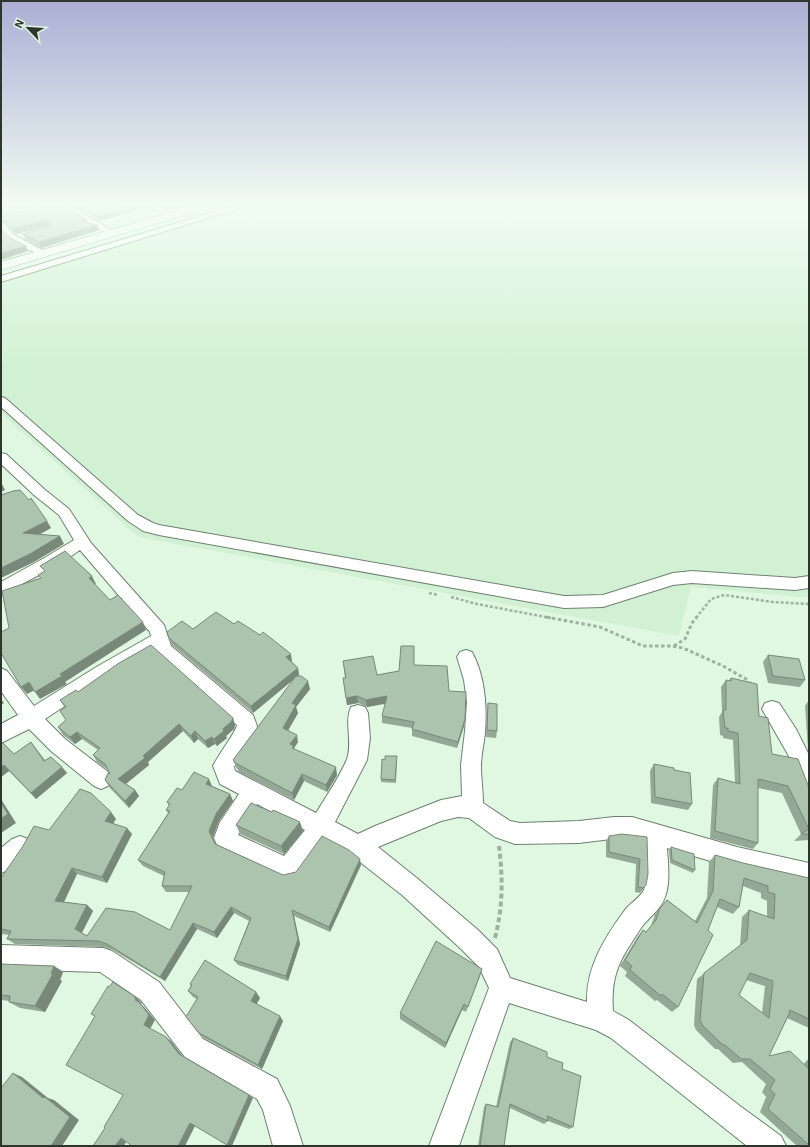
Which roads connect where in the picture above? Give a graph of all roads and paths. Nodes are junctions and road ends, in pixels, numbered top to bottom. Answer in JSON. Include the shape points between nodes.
{"nodes":[{"id":1,"x":26,"y":259,"type":"edge"},
{"id":2,"x":69,"y":259,"type":"edge"},
{"id":3,"x":1,"y":266,"type":"edge"},
{"id":4,"x":1,"y":279,"type":"edge"},
{"id":5,"x":1,"y":401,"type":"edge"},
{"id":6,"x":1,"y":457,"type":"edge"},
{"id":7,"x":82,"y":542,"type":"junction"},
{"id":8,"x":809,"y":582,"type":"edge"},
{"id":9,"x":1,"y":589,"type":"edge"},
{"id":10,"x":429,"y":593,"type":"dead end"},
{"id":11,"x":442,"y":595,"type":"dead end"},
{"id":12,"x":450,"y":596,"type":"dead end"},
{"id":13,"x":809,"y":604,"type":"edge"},
{"id":14,"x":161,"y":639,"type":"junction"},
{"id":15,"x":673,"y":646,"type":"junction"},
{"id":16,"x":466,"y":658,"type":"dead end"},
{"id":17,"x":1,"y":676,"type":"edge"},
{"id":18,"x":750,"y":684,"type":"edge"},
{"id":19,"x":772,"y":709,"type":"dead end"},
{"id":20,"x":358,"y":713,"type":"dead end"},
{"id":21,"x":31,"y":718,"type":"junction"},
{"id":22,"x":1,"y":734,"type":"edge"},
{"id":23,"x":101,"y":779,"type":"dead end"},
{"id":24,"x":809,"y":784,"type":"edge"},
{"id":25,"x":253,"y":791,"type":"junction"},
{"id":26,"x":473,"y":808,"type":"junction"},
{"id":27,"x":493,"y":823,"type":"junction"},
{"id":28,"x":321,"y":826,"type":"junction"},
{"id":29,"x":657,"y":834,"type":"junction"},
{"id":30,"x":20,"y":847,"type":"edge"},
{"id":31,"x":359,"y":847,"type":"junction"},
{"id":32,"x":1,"y":862,"type":"edge"},
{"id":33,"x":809,"y":874,"type":"edge"},
{"id":34,"x":1,"y":957,"type":"edge"},
{"id":35,"x":488,"y":958,"type":"junction"},
{"id":36,"x":502,"y":988,"type":"junction"},
{"id":37,"x":601,"y":1019,"type":"junction"},
{"id":38,"x":288,"y":1146,"type":"edge"},
{"id":39,"x":444,"y":1146,"type":"edge"},
{"id":40,"x":771,"y":1146,"type":"edge"}],
"edges":[{"from":1,"to":3,"type":"main road"},
{"from":2,"to":4,"type":"street"},
{"from":5,"to":8,"type":"street","via":[[133,518],[159,530],[564,602],[603,600],[673,579],[692,577],[796,584]]},
{"from":6,"to":7,"type":"street","via":[[25,488],[64,512]]},
{"from":7,"to":9,"type":"street"},
{"from":7,"to":14,"type":"street","via":[[158,630]]},
{"from":10,"to":11,"type":"path"},
{"from":12,"to":15,"type":"path","via":[[477,604],[600,627],[643,646]]},
{"from":13,"to":15,"type":"path","via":[[724,595],[711,599],[692,623],[685,639]]},
{"from":14,"to":21,"type":"street","via":[[104,671]]},
{"from":14,"to":25,"type":"street","via":[[164,650],[246,721],[246,732],[234,746],[223,766],[228,777]]},
{"from":15,"to":18,"type":"path","via":[[723,666]]},
{"from":16,"to":26,"type":"street","via":[[476,702],[471,765]]},
{"from":17,"to":21,"type":"street"},
{"from":19,"to":24,"type":"street","via":[[806,770]]},
{"from":20,"to":28,"type":"street","via":[[360,738],[357,760]]},
{"from":21,"to":22,"type":"street"},
{"from":21,"to":23,"type":"street","via":[[58,745]]},
{"from":25,"to":28,"type":"street"},
{"from":25,"to":28,"type":"street","via":[[225,836],[227,841],[289,869]]},
{"from":26,"to":27,"type":"street"},
{"from":26,"to":31,"type":"street","via":[[461,806],[425,816],[388,829]]},
{"from":27,"to":29,"type":"street","via":[[514,833],[582,832],[624,827]]},
{"from":27,"to":35,"type":"path","via":[[500,851],[503,901],[499,925]]},
{"from":28,"to":31,"type":"street"},
{"from":29,"to":33,"type":"street","via":[[766,866]]},
{"from":29,"to":37,"type":"street","via":[[654,895],[612,950],[600,987]]},
{"from":30,"to":32,"type":"street"},
{"from":31,"to":35,"type":"street","via":[[410,887]]},
{"from":34,"to":38,"type":"street","via":[[103,960],[150,990],[194,1048],[268,1089]]},
{"from":35,"to":36,"type":"street"},
{"from":36,"to":37,"type":"street"},
{"from":36,"to":39,"type":"street"},
{"from":37,"to":40,"type":"street","via":[[620,1029]]}]}
